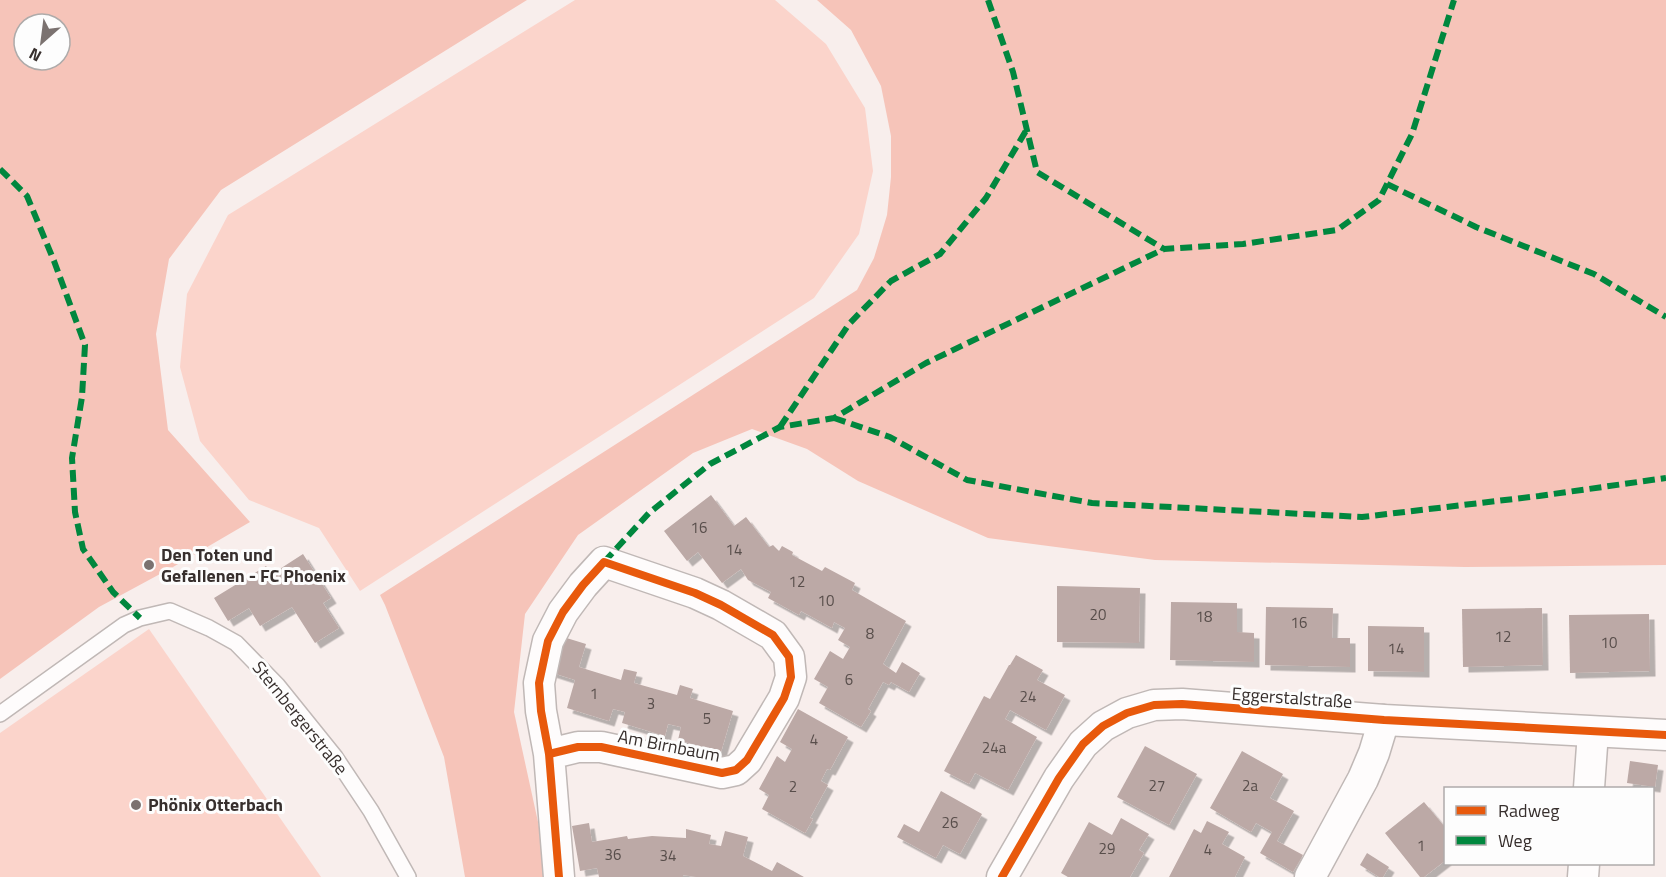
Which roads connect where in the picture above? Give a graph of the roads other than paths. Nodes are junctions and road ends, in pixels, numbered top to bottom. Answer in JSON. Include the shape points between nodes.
{"nodes":[{"id":1,"x":0,"y":714,"type":"edge"},
{"id":2,"x":1384,"y":720,"type":"junction"},
{"id":3,"x":1593,"y":732,"type":"junction"},
{"id":4,"x":1666,"y":735,"type":"edge"},
{"id":5,"x":549,"y":754,"type":"junction"},
{"id":6,"x":1589,"y":787,"type":"edge"},
{"id":7,"x":408,"y":877,"type":"edge"},
{"id":8,"x":559,"y":877,"type":"edge"},
{"id":9,"x":1002,"y":877,"type":"edge"},
{"id":10,"x":1310,"y":877,"type":"edge"}],
"edges":[{"from":1,"to":7,"type":"lane","name":"Sternbergerstraße","via":[[124,625],[170,611],[236,643],[277,685],[335,758]]},
{"from":2,"to":3,"type":"street","name":"Eggerstalstraße"},
{"from":2,"to":9,"type":"street","name":"Eggerstalstraße","via":[[1182,704],[1154,705],[1127,713],[1103,726],[1083,744]]},
{"from":2,"to":10,"type":"street","via":[[1363,779]]},
{"from":3,"to":4,"type":"street","name":"Eggerstalstraße"},
{"from":3,"to":6,"type":"street"},
{"from":5,"to":5,"type":"street","name":"Am Birnbaum","via":[[539,683],[548,641],[563,612],[604,562],[721,605],[772,635],[789,657],[791,677],[784,698],[747,760],[736,770],[722,773],[601,747],[578,747]]},
{"from":5,"to":8,"type":"street","name":"Am Birnbaum"}]}
